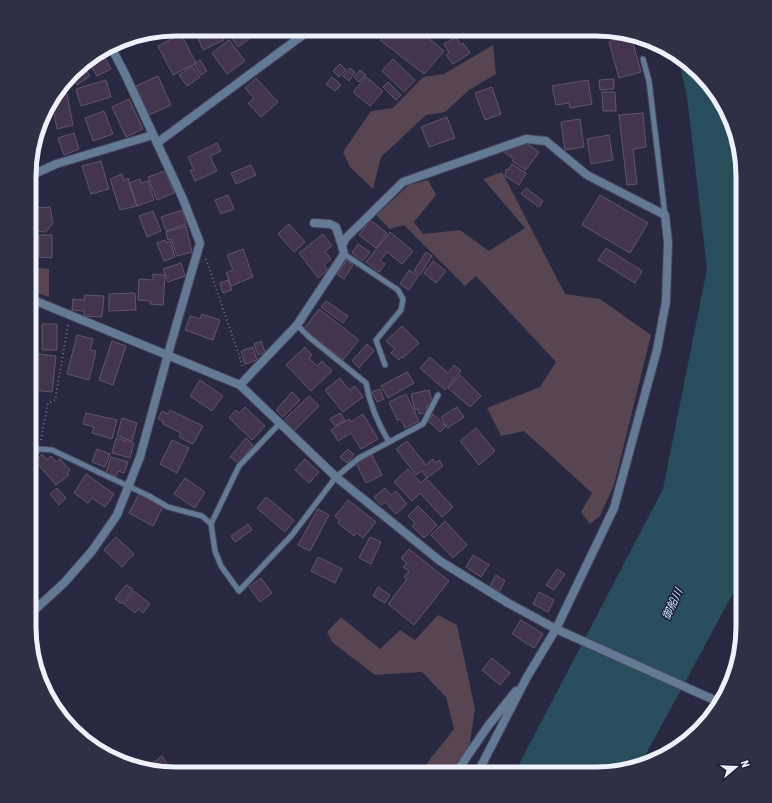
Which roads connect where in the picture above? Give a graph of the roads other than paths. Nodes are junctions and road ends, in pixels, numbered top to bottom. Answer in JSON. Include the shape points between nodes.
{"nodes":[{"id":1,"x":302,"y":36,"type":"edge"},
{"id":2,"x":113,"y":51,"type":"edge"},
{"id":3,"x":643,"y":59,"type":"dead end"},
{"id":4,"x":153,"y":135,"type":"junction"},
{"id":5,"x":157,"y":143,"type":"junction"},
{"id":6,"x":36,"y":173,"type":"edge"},
{"id":7,"x":665,"y":215,"type":"junction"},
{"id":8,"x":314,"y":222,"type":"dead end"},
{"id":9,"x":342,"y":246,"type":"junction"},
{"id":10,"x":344,"y":254,"type":"junction"},
{"id":11,"x":36,"y":301,"type":"edge"},
{"id":12,"x":297,"y":325,"type":"junction"},
{"id":13,"x":168,"y":354,"type":"junction"},
{"id":14,"x":385,"y":365,"type":"dead end"},
{"id":15,"x":240,"y":385,"type":"junction"},
{"id":16,"x":438,"y":395,"type":"dead end"},
{"id":17,"x":280,"y":423,"type":"junction"},
{"id":18,"x":389,"y":442,"type":"junction"},
{"id":19,"x":36,"y":452,"type":"edge"},
{"id":20,"x":336,"y":477,"type":"junction"},
{"id":21,"x":129,"y":487,"type":"junction"},
{"id":22,"x":211,"y":524,"type":"junction"},
{"id":23,"x":36,"y":609,"type":"edge"},
{"id":24,"x":556,"y":629,"type":"junction"},
{"id":25,"x":527,"y":677,"type":"junction"},
{"id":26,"x":715,"y":700,"type":"edge"},
{"id":27,"x":460,"y":767,"type":"edge"},
{"id":28,"x":481,"y":767,"type":"edge"}],
"edges":[{"from":1,"to":5,"type":"street"},
{"from":2,"to":4,"type":"street"},
{"from":3,"to":7,"type":"lane","via":[[649,81]]},
{"from":4,"to":5,"type":"street"},
{"from":4,"to":6,"type":"street","via":[[56,164]]},
{"from":5,"to":13,"type":"street","via":[[200,243]]},
{"from":7,"to":9,"type":"street","via":[[587,175],[546,141],[526,139],[403,182],[345,239]]},
{"from":7,"to":24,"type":"street","via":[[668,242],[666,301],[657,350],[614,508]]},
{"from":8,"to":9,"type":"street","via":[[336,227]]},
{"from":9,"to":10,"type":"street"},
{"from":10,"to":12,"type":"street"},
{"from":10,"to":14,"type":"lane","via":[[398,290],[403,299],[401,310],[376,340]]},
{"from":11,"to":13,"type":"street"},
{"from":12,"to":15,"type":"street"},
{"from":12,"to":18,"type":"lane","via":[[366,383],[376,420]]},
{"from":13,"to":15,"type":"street"},
{"from":13,"to":21,"type":"street"},
{"from":15,"to":17,"type":"street"},
{"from":16,"to":18,"type":"lane","via":[[423,424]]},
{"from":17,"to":20,"type":"street"},
{"from":17,"to":22,"type":"lane","via":[[239,466]]},
{"from":18,"to":20,"type":"lane","via":[[359,458]]},
{"from":19,"to":21,"type":"lane","via":[[39,449],[52,450]]},
{"from":20,"to":22,"type":"lane","via":[[292,535],[239,591],[221,566],[215,551]]},
{"from":20,"to":24,"type":"street","via":[[440,561]]},
{"from":21,"to":22,"type":"lane","via":[[168,507],[202,516]]},
{"from":21,"to":23,"type":"street","via":[[117,515],[92,551],[64,583]]},
{"from":24,"to":25,"type":"street"},
{"from":24,"to":26,"type":"street"},
{"from":25,"to":27,"type":"street"},
{"from":25,"to":28,"type":"street"}]}
